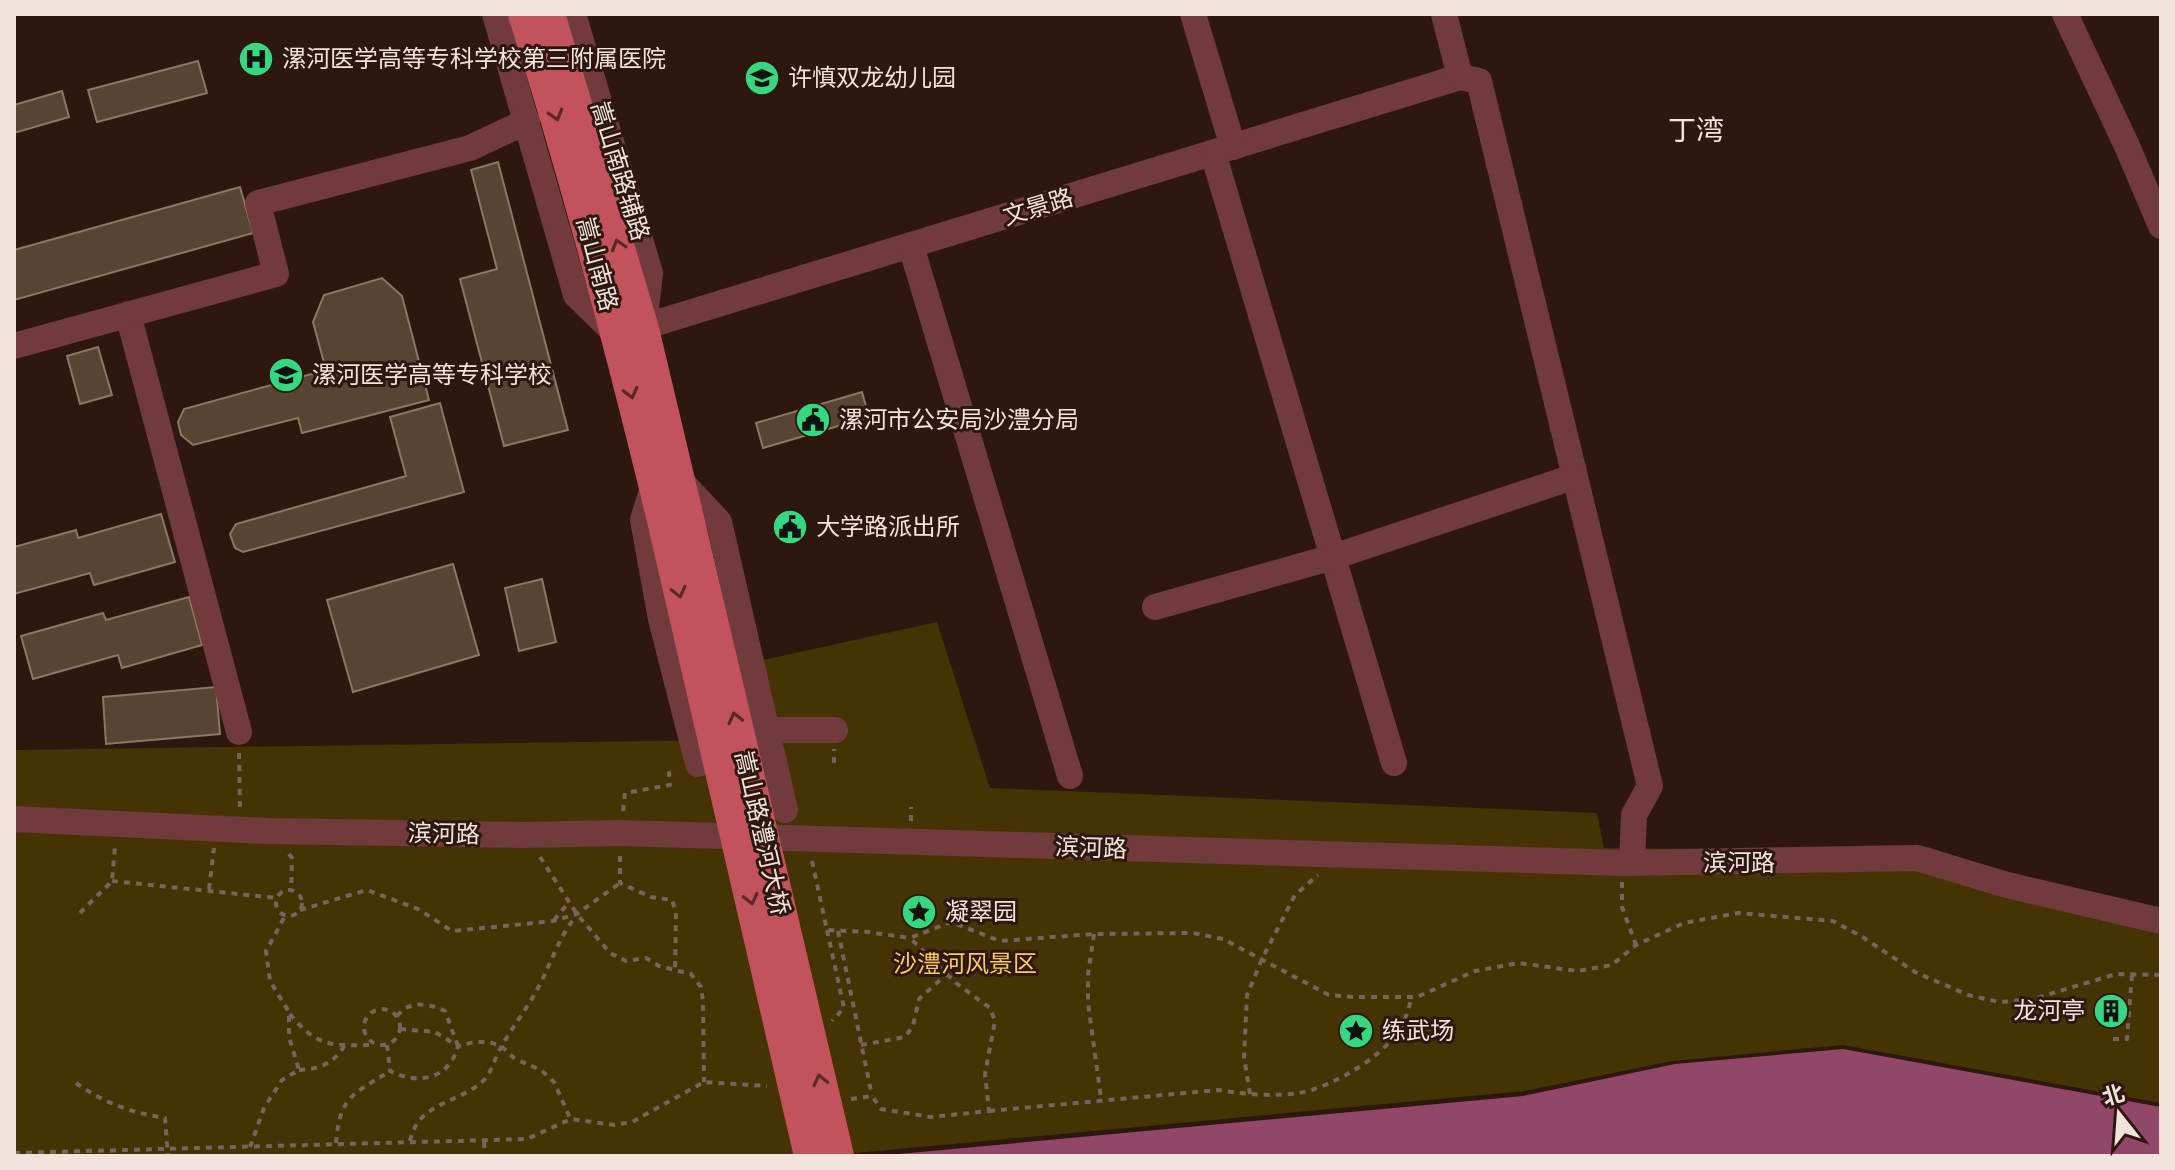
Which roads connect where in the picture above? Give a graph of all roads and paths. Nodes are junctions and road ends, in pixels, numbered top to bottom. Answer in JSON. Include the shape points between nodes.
{"nodes":[{"id":1,"x":495,"y":14,"type":"edge"},
{"id":2,"x":524,"y":14,"type":"edge"},
{"id":3,"x":549,"y":14,"type":"edge"},
{"id":4,"x":573,"y":14,"type":"edge"},
{"id":5,"x":1193,"y":14,"type":"edge"},
{"id":6,"x":1444,"y":14,"type":"edge"},
{"id":7,"x":2065,"y":14,"type":"edge"},
{"id":8,"x":1460,"y":77,"type":"junction"},
{"id":9,"x":527,"y":121,"type":"junction"},
{"id":10,"x":1223,"y":150,"type":"junction"},
{"id":11,"x":2161,"y":226,"type":"edge"},
{"id":12,"x":911,"y":246,"type":"junction"},
{"id":13,"x":128,"y":314,"type":"junction"},
{"id":14,"x":630,"y":332,"type":"junction"},
{"id":15,"x":14,"y":346,"type":"edge"},
{"id":16,"x":1573,"y":477,"type":"junction"},
{"id":17,"x":667,"y":482,"type":"junction"},
{"id":18,"x":674,"y":513,"type":"junction"},
{"id":19,"x":1333,"y":557,"type":"junction"},
{"id":20,"x":1155,"y":607,"type":"dead end"},
{"id":21,"x":767,"y":730,"type":"junction"},
{"id":22,"x":835,"y":730,"type":"dead end"},
{"id":23,"x":239,"y":732,"type":"joint"},
{"id":24,"x":1394,"y":763,"type":"dead end"},
{"id":25,"x":698,"y":764,"type":"joint"},
{"id":26,"x":1070,"y":776,"type":"dead end"},
{"id":27,"x":785,"y":810,"type":"dead end"},
{"id":28,"x":14,"y":819,"type":"edge"},
{"id":29,"x":118,"y":824,"type":"junction"},
{"id":30,"x":243,"y":830,"type":"junction"},
{"id":31,"x":620,"y":833,"type":"junction"},
{"id":32,"x":524,"y":835,"type":"junction"},
{"id":33,"x":807,"y":839,"type":"junction"},
{"id":34,"x":1341,"y":855,"type":"junction"},
{"id":35,"x":1628,"y":863,"type":"junction"},
{"id":36,"x":112,"y":881,"type":"junction"},
{"id":37,"x":620,"y":883,"type":"junction"},
{"id":38,"x":209,"y":889,"type":"junction"},
{"id":39,"x":291,"y":891,"type":"junction"},
{"id":40,"x":277,"y":898,"type":"junction"},
{"id":41,"x":569,"y":901,"type":"junction"},
{"id":42,"x":300,"y":910,"type":"junction"},
{"id":43,"x":80,"y":913,"type":"dead end"},
{"id":44,"x":577,"y":914,"type":"junction"},
{"id":45,"x":285,"y":916,"type":"junction"},
{"id":46,"x":553,"y":921,"type":"junction"},
{"id":47,"x":2161,"y":921,"type":"edge"},
{"id":48,"x":827,"y":930,"type":"junction"},
{"id":49,"x":838,"y":931,"type":"junction"},
{"id":50,"x":1094,"y":934,"type":"junction"},
{"id":51,"x":910,"y":938,"type":"junction"},
{"id":52,"x":1636,"y":945,"type":"junction"},
{"id":53,"x":1262,"y":959,"type":"junction"},
{"id":54,"x":675,"y":970,"type":"junction"},
{"id":55,"x":947,"y":974,"type":"junction"},
{"id":56,"x":2132,"y":974,"type":"junction"},
{"id":57,"x":2161,"y":975,"type":"edge"},
{"id":58,"x":1412,"y":997,"type":"junction"},
{"id":59,"x":854,"y":1010,"type":"junction"},
{"id":60,"x":289,"y":1012,"type":"junction"},
{"id":61,"x":837,"y":1015,"type":"junction"},
{"id":62,"x":397,"y":1016,"type":"junction"},
{"id":63,"x":827,"y":1026,"type":"dead end"},
{"id":64,"x":400,"y":1029,"type":"junction"},
{"id":65,"x":2113,"y":1039,"type":"dead end"},
{"id":66,"x":345,"y":1045,"type":"junction"},
{"id":67,"x":375,"y":1045,"type":"junction"},
{"id":68,"x":387,"y":1045,"type":"junction"},
{"id":69,"x":861,"y":1045,"type":"junction"},
{"id":70,"x":458,"y":1046,"type":"junction"},
{"id":71,"x":501,"y":1046,"type":"junction"},
{"id":72,"x":299,"y":1070,"type":"junction"},
{"id":73,"x":390,"y":1071,"type":"junction"},
{"id":74,"x":704,"y":1082,"type":"junction"},
{"id":75,"x":76,"y":1083,"type":"dead end"},
{"id":76,"x":779,"y":1084,"type":"dead end"},
{"id":77,"x":1250,"y":1094,"type":"junction"},
{"id":78,"x":872,"y":1096,"type":"junction"},
{"id":79,"x":1101,"y":1099,"type":"junction"},
{"id":80,"x":844,"y":1101,"type":"dead end"},
{"id":81,"x":989,"y":1111,"type":"junction"},
{"id":82,"x":571,"y":1119,"type":"junction"},
{"id":83,"x":410,"y":1141,"type":"junction"},
{"id":84,"x":484,"y":1142,"type":"junction"},
{"id":85,"x":336,"y":1144,"type":"junction"},
{"id":86,"x":250,"y":1147,"type":"junction"},
{"id":87,"x":168,"y":1148,"type":"junction"},
{"id":88,"x":14,"y":1153,"type":"edge"},
{"id":89,"x":168,"y":1156,"type":"edge"},
{"id":90,"x":485,"y":1156,"type":"edge"},
{"id":91,"x":810,"y":1156,"type":"edge"},
{"id":92,"x":838,"y":1156,"type":"edge"}],
"edges":[{"from":1,"to":9,"type":"street"},
{"from":2,"to":14,"type":"main road","name":"嵩山南路","one_way":true},
{"from":14,"to":3,"type":"main road","name":"嵩山南路","one_way":true},
{"from":4,"to":14,"type":"street","name":"嵩山南路辅路","via":[[650,273]]},
{"from":5,"to":10,"type":"street"},
{"from":6,"to":8,"type":"street"},
{"from":7,"to":11,"type":"street"},
{"from":8,"to":10,"type":"street","name":"文景路"},
{"from":8,"to":16,"type":"street","via":[[1479,81]]},
{"from":9,"to":13,"type":"street","via":[[470,148],[258,203],[276,274]]},
{"from":9,"to":14,"type":"street","via":[[576,295]]},
{"from":10,"to":12,"type":"street","name":"文景路"},
{"from":10,"to":19,"type":"street"},
{"from":12,"to":14,"type":"street","name":"文景路"},
{"from":12,"to":26,"type":"street"},
{"from":13,"to":15,"type":"street"},
{"from":13,"to":23,"type":"street"},
{"from":14,"to":17,"type":"main road","name":"嵩山南路"},
{"from":16,"to":19,"type":"street"},
{"from":16,"to":35,"type":"street","via":[[1650,786],[1634,815]]},
{"from":17,"to":18,"type":"main road","name":"嵩山南路"},
{"from":17,"to":21,"type":"street","via":[[719,522]]},
{"from":17,"to":25,"type":"street","via":[[643,520],[661,619]]},
{"from":18,"to":91,"type":"main road","name":"嵩山路澧河大桥","one_way":true,"bridge":true},
{"from":92,"to":18,"type":"main road","name":"嵩山路澧河大桥","one_way":true,"bridge":true},
{"from":19,"to":20,"type":"street"},
{"from":19,"to":24,"type":"street"},
{"from":21,"to":22,"type":"street"},
{"from":21,"to":27,"type":"street"},
{"from":23,"to":30,"type":"path"},
{"from":25,"to":31,"type":"path","via":[[669,773],[670,785],[625,793]]},
{"from":28,"to":29,"type":"street","name":"滨河路"},
{"from":29,"to":30,"type":"street","name":"滨河路"},
{"from":29,"to":36,"type":"path"},
{"from":30,"to":32,"type":"street","name":"滨河路"},
{"from":30,"to":38,"type":"path","via":[[215,842]]},
{"from":30,"to":39,"type":"path","via":[[292,858]]},
{"from":31,"to":32,"type":"street","name":"滨河路"},
{"from":31,"to":33,"type":"street","name":"滨河路"},
{"from":31,"to":37,"type":"path"},
{"from":32,"to":41,"type":"path"},
{"from":33,"to":34,"type":"street","name":"滨河路"},
{"from":33,"to":48,"type":"path"},
{"from":34,"to":35,"type":"street","name":"滨河路"},
{"from":34,"to":53,"type":"path","via":[[1295,895]]},
{"from":35,"to":47,"type":"street","name":"滨河路","via":[[1917,858]]},
{"from":35,"to":52,"type":"path","via":[[1621,871],[1622,907]]},
{"from":36,"to":38,"type":"path"},
{"from":36,"to":43,"type":"path"},
{"from":37,"to":44,"type":"path"},
{"from":37,"to":54,"type":"path","via":[[672,900]]},
{"from":38,"to":40,"type":"path"},
{"from":39,"to":40,"type":"path"},
{"from":39,"to":42,"type":"path","via":[[301,898]]},
{"from":40,"to":45,"type":"path","via":[[276,907]]},
{"from":41,"to":44,"type":"path"},
{"from":41,"to":46,"type":"path"},
{"from":42,"to":45,"type":"path"},
{"from":42,"to":46,"type":"path","via":[[367,890],[418,909],[452,931]]},
{"from":44,"to":46,"type":"path"},
{"from":44,"to":54,"type":"path","via":[[610,953],[626,961],[646,958]]},
{"from":44,"to":71,"type":"path"},
{"from":45,"to":60,"type":"path","via":[[266,951],[270,981]]},
{"from":48,"to":49,"type":"path"},
{"from":48,"to":61,"type":"path","via":[[844,1008]]},
{"from":49,"to":51,"type":"path"},
{"from":49,"to":59,"type":"path"},
{"from":50,"to":51,"type":"path","via":[[1000,941],[951,922]]},
{"from":50,"to":53,"type":"path","via":[[1193,933],[1223,939]]},
{"from":50,"to":79,"type":"path","via":[[1088,1003]]},
{"from":51,"to":55,"type":"path"},
{"from":52,"to":56,"type":"path","via":[[1684,923],[1738,913],[1833,921],[1915,972],[1999,1002],[2033,999]]},
{"from":52,"to":58,"type":"path","via":[[1612,965],[1577,971],[1519,963],[1475,971]]},
{"from":53,"to":58,"type":"path","via":[[1329,995]]},
{"from":53,"to":77,"type":"path","via":[[1247,995],[1244,1057]]},
{"from":54,"to":74,"type":"path","via":[[691,974],[701,987]]},
{"from":55,"to":69,"type":"path","via":[[919,999],[905,1037]]},
{"from":55,"to":81,"type":"path","via":[[990,1008],[995,1021],[985,1074]]},
{"from":56,"to":57,"type":"path"},
{"from":56,"to":65,"type":"path","via":[[2127,1039]]},
{"from":58,"to":77,"type":"path","via":[[1401,1030],[1384,1050],[1346,1075],[1301,1093]]},
{"from":59,"to":61,"type":"path"},
{"from":59,"to":69,"type":"path"},
{"from":60,"to":66,"type":"path","via":[[306,1034]]},
{"from":60,"to":72,"type":"path","via":[[289,1037]]},
{"from":61,"to":63,"type":"path"},
{"from":62,"to":64,"type":"path"},
{"from":62,"to":67,"type":"path","via":[[387,1009],[369,1014],[364,1031]]},
{"from":62,"to":70,"type":"path","via":[[416,1003],[445,1011]]},
{"from":64,"to":68,"type":"path"},
{"from":64,"to":70,"type":"path","via":[[435,1032]]},
{"from":66,"to":67,"type":"path"},
{"from":66,"to":72,"type":"path","via":[[328,1064]]},
{"from":67,"to":68,"type":"path"},
{"from":68,"to":73,"type":"path"},
{"from":69,"to":78,"type":"path"},
{"from":70,"to":71,"type":"path"},
{"from":70,"to":73,"type":"path","via":[[431,1079]]},
{"from":71,"to":82,"type":"path","via":[[554,1082]]},
{"from":71,"to":83,"type":"path","via":[[484,1080],[419,1119]]},
{"from":72,"to":86,"type":"path","via":[[282,1080],[264,1108]]},
{"from":73,"to":85,"type":"path","via":[[346,1102],[338,1116]]},
{"from":74,"to":76,"type":"path"},
{"from":74,"to":82,"type":"path","via":[[632,1122]]},
{"from":75,"to":87,"type":"path","via":[[134,1114],[165,1118]]},
{"from":77,"to":79,"type":"path","via":[[1218,1090]]},
{"from":78,"to":80,"type":"path"},
{"from":78,"to":81,"type":"path","via":[[881,1109],[931,1117]]},
{"from":79,"to":81,"type":"path"},
{"from":82,"to":84,"type":"path","via":[[527,1139]]},
{"from":83,"to":84,"type":"path"},
{"from":83,"to":85,"type":"path"},
{"from":84,"to":90,"type":"path"},
{"from":85,"to":86,"type":"path"},
{"from":86,"to":87,"type":"path"},
{"from":87,"to":88,"type":"path"},
{"from":87,"to":89,"type":"path"}]}
